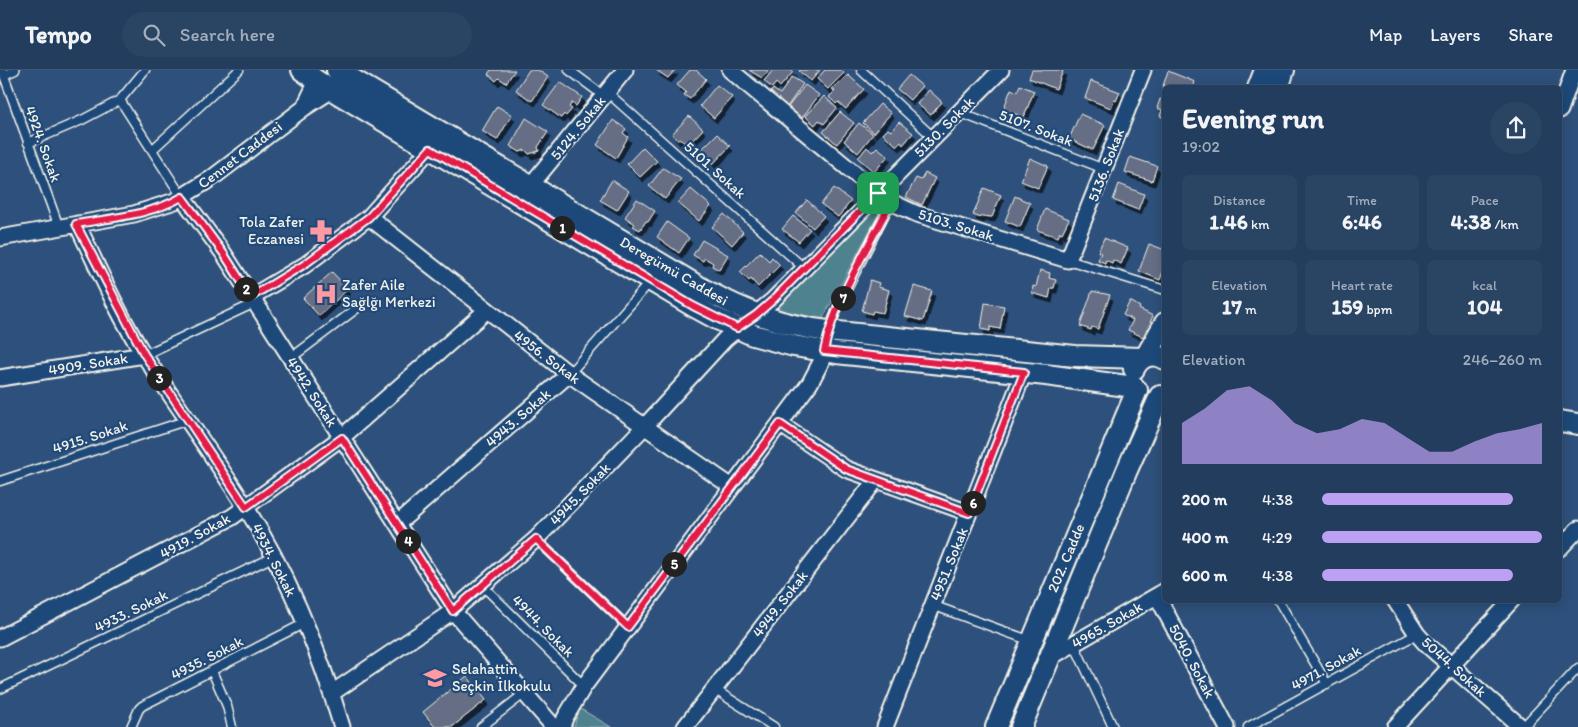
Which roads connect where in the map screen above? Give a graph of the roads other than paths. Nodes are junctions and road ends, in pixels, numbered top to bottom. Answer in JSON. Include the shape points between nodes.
{"nodes":[{"id":1,"x":15,"y":70,"type":"edge"},
{"id":2,"x":145,"y":70,"type":"edge"},
{"id":3,"x":239,"y":70,"type":"edge"},
{"id":4,"x":569,"y":70,"type":"edge"},
{"id":5,"x":625,"y":70,"type":"edge"},
{"id":6,"x":730,"y":70,"type":"edge"},
{"id":7,"x":861,"y":70,"type":"edge"},
{"id":8,"x":1001,"y":70,"type":"edge"},
{"id":9,"x":1143,"y":70,"type":"edge"},
{"id":10,"x":1265,"y":70,"type":"edge"},
{"id":11,"x":1284,"y":70,"type":"edge"},
{"id":12,"x":1574,"y":70,"type":"edge"},
{"id":13,"x":3,"y":72,"type":"edge"},
{"id":14,"x":344,"y":72,"type":"edge"},
{"id":15,"x":320,"y":78,"type":"edge"},
{"id":16,"x":1259,"y":85,"type":"edge"},
{"id":17,"x":1279,"y":85,"type":"edge"},
{"id":18,"x":606,"y":94,"type":"junction"},
{"id":19,"x":120,"y":100,"type":"junction"},
{"id":20,"x":1562,"y":104,"type":"edge"},
{"id":21,"x":958,"y":112,"type":"junction"},
{"id":22,"x":933,"y":137,"type":"junction"},
{"id":23,"x":28,"y":143,"type":"junction"},
{"id":24,"x":430,"y":149,"type":"junction"},
{"id":25,"x":152,"y":150,"type":"junction"},
{"id":26,"x":1104,"y":169,"type":"junction"},
{"id":27,"x":530,"y":186,"type":"junction"},
{"id":28,"x":878,"y":193,"type":"junction"},
{"id":29,"x":182,"y":197,"type":"junction"},
{"id":30,"x":891,"y":202,"type":"junction"},
{"id":31,"x":369,"y":217,"type":"junction"},
{"id":32,"x":76,"y":224,"type":"junction"},
{"id":33,"x":59,"y":227,"type":"junction"},
{"id":34,"x":0,"y":238,"type":"edge"},
{"id":35,"x":1068,"y":260,"type":"junction"},
{"id":36,"x":804,"y":268,"type":"junction"},
{"id":37,"x":651,"y":281,"type":"junction"},
{"id":38,"x":1162,"y":289,"type":"edge"},
{"id":39,"x":253,"y":300,"type":"junction"},
{"id":40,"x":360,"y":306,"type":"dead end"},
{"id":41,"x":487,"y":310,"type":"junction"},
{"id":42,"x":756,"y":315,"type":"junction"},
{"id":43,"x":737,"y":328,"type":"junction"},
{"id":44,"x":1162,"y":330,"type":"edge"},
{"id":45,"x":828,"y":331,"type":"junction"},
{"id":46,"x":824,"y":351,"type":"junction"},
{"id":47,"x":144,"y":354,"type":"junction"},
{"id":48,"x":291,"y":358,"type":"junction"},
{"id":49,"x":1151,"y":358,"type":"edge"},
{"id":50,"x":1024,"y":372,"type":"junction"},
{"id":51,"x":569,"y":374,"type":"junction"},
{"id":52,"x":0,"y":378,"type":"edge"},
{"id":53,"x":1136,"y":388,"type":"junction"},
{"id":54,"x":1162,"y":395,"type":"edge"},
{"id":55,"x":1162,"y":397,"type":"edge"},
{"id":56,"x":188,"y":420,"type":"junction"},
{"id":57,"x":1562,"y":421,"type":"edge"},
{"id":58,"x":780,"y":424,"type":"junction"},
{"id":59,"x":1578,"y":424,"type":"edge"},
{"id":60,"x":645,"y":426,"type":"junction"},
{"id":61,"x":1562,"y":433,"type":"edge"},
{"id":62,"x":1578,"y":433,"type":"edge"},
{"id":63,"x":342,"y":438,"type":"junction"},
{"id":64,"x":876,"y":480,"type":"junction"},
{"id":65,"x":0,"y":481,"type":"edge"},
{"id":66,"x":732,"y":487,"type":"junction"},
{"id":67,"x":246,"y":507,"type":"junction"},
{"id":68,"x":969,"y":513,"type":"junction"},
{"id":69,"x":397,"y":524,"type":"junction"},
{"id":70,"x":536,"y":539,"type":"junction"},
{"id":71,"x":273,"y":557,"type":"junction"},
{"id":72,"x":482,"y":586,"type":"junction"},
{"id":73,"x":1161,"y":593,"type":"edge"},
{"id":74,"x":1166,"y":603,"type":"edge"},
{"id":75,"x":1280,"y":603,"type":"edge"},
{"id":76,"x":1397,"y":603,"type":"edge"},
{"id":77,"x":1509,"y":603,"type":"edge"},
{"id":78,"x":932,"y":605,"type":"junction"},
{"id":79,"x":453,"y":611,"type":"junction"},
{"id":80,"x":305,"y":624,"type":"junction"},
{"id":81,"x":628,"y":627,"type":"junction"},
{"id":82,"x":1417,"y":634,"type":"junction"},
{"id":83,"x":0,"y":638,"type":"edge"},
{"id":84,"x":1031,"y":642,"type":"junction"},
{"id":85,"x":1074,"y":644,"type":"junction"},
{"id":86,"x":1050,"y":658,"type":"junction"},
{"id":87,"x":1451,"y":666,"type":"junction"},
{"id":88,"x":1578,"y":668,"type":"edge"},
{"id":89,"x":212,"y":671,"type":"junction"},
{"id":90,"x":1327,"y":684,"type":"junction"},
{"id":91,"x":584,"y":686,"type":"junction"},
{"id":92,"x":0,"y":689,"type":"edge"},
{"id":93,"x":714,"y":689,"type":"junction"},
{"id":94,"x":332,"y":693,"type":"junction"},
{"id":95,"x":525,"y":694,"type":"junction"},
{"id":96,"x":132,"y":727,"type":"edge"},
{"id":97,"x":232,"y":727,"type":"edge"},
{"id":98,"x":342,"y":727,"type":"edge"},
{"id":99,"x":481,"y":727,"type":"edge"},
{"id":100,"x":554,"y":727,"type":"edge"},
{"id":101,"x":562,"y":727,"type":"edge"},
{"id":102,"x":685,"y":727,"type":"edge"},
{"id":103,"x":774,"y":727,"type":"edge"},
{"id":104,"x":884,"y":727,"type":"edge"},
{"id":105,"x":996,"y":727,"type":"edge"},
{"id":106,"x":1021,"y":727,"type":"edge"},
{"id":107,"x":1113,"y":727,"type":"edge"},
{"id":108,"x":1227,"y":727,"type":"edge"},
{"id":109,"x":1248,"y":727,"type":"edge"},
{"id":110,"x":1395,"y":727,"type":"edge"},
{"id":111,"x":1522,"y":727,"type":"edge"}],
"edges":[{"from":1,"to":13,"type":"lane"},
{"from":2,"to":19,"type":"lane"},
{"from":3,"to":25,"type":"lane"},
{"from":4,"to":18,"type":"lane","name":"5101. Sokak"},
{"from":5,"to":18,"type":"street","name":"5124. Sokak"},
{"from":6,"to":28,"type":"street","name":"5103. Sokak"},
{"from":7,"to":22,"type":"lane"},
{"from":8,"to":21,"type":"street","name":"5130. Sokak"},
{"from":9,"to":26,"type":"street","name":"5136. Sokak"},
{"from":10,"to":16,"type":"main road"},
{"from":11,"to":17,"type":"main road"},
{"from":12,"to":20,"type":"street"},
{"from":13,"to":23,"type":"lane","name":"4924. Sokak"},
{"from":14,"to":15,"type":"main road","name":"Cennet Caddesi"},
{"from":14,"to":27,"type":"main road","name":"Deregümü Caddesi"},
{"from":15,"to":24,"type":"main road","name":"Deregümü Caddesi"},
{"from":15,"to":29,"type":"street","name":"Cennet Caddesi","via":[[304,108]]},
{"from":18,"to":27,"type":"street","name":"5124. Sokak"},
{"from":18,"to":36,"type":"lane","name":"5101. Sokak"},
{"from":19,"to":23,"type":"lane"},
{"from":19,"to":25,"type":"lane"},
{"from":21,"to":22,"type":"street","name":"5130. Sokak"},
{"from":21,"to":26,"type":"lane","name":"5107. Sokak"},
{"from":22,"to":28,"type":"street","name":"5130. Sokak"},
{"from":23,"to":33,"type":"lane","name":"4924. Sokak"},
{"from":24,"to":31,"type":"street","name":"4909. Sokak"},
{"from":24,"to":37,"type":"main road","name":"Deregümü Caddesi"},
{"from":25,"to":29,"type":"lane"},
{"from":26,"to":35,"type":"street","name":"5136. Sokak"},
{"from":27,"to":42,"type":"main road","name":"Deregümü Caddesi","via":[[703,290]]},
{"from":28,"to":30,"type":"street","name":"5103. Sokak"},
{"from":28,"to":36,"type":"street","name":"5130. Sokak"},
{"from":29,"to":32,"type":"street","name":"Cennet Caddesi","via":[[134,214]]},
{"from":29,"to":39,"type":"street","name":"4942. Sokak"},
{"from":30,"to":35,"type":"street","name":"5103. Sokak","via":[[917,214]]},
{"from":30,"to":45,"type":"lane"},
{"from":31,"to":39,"type":"street","name":"4909. Sokak"},
{"from":31,"to":41,"type":"street","name":"4956. Sokak"},
{"from":32,"to":33,"type":"street","name":"Cennet Caddesi"},
{"from":32,"to":47,"type":"street","name":"4934. Sokak"},
{"from":33,"to":34,"type":"street","name":"Cennet Caddesi"},
{"from":35,"to":38,"type":"lane","name":"5103. Sokak"},
{"from":36,"to":42,"type":"street","name":"5130. Sokak"},
{"from":37,"to":43,"type":"main road","name":"Deregümü Caddesi"},
{"from":37,"to":51,"type":"lane","name":"4943. Sokak"},
{"from":39,"to":47,"type":"lane","name":"4909. Sokak"},
{"from":39,"to":48,"type":"street","name":"4942. Sokak"},
{"from":40,"to":48,"type":"lane"},
{"from":41,"to":51,"type":"street","name":"4956. Sokak"},
{"from":41,"to":63,"type":"street","name":"4919. Sokak"},
{"from":42,"to":43,"type":"street","name":"5130. Sokak"},
{"from":42,"to":45,"type":"main road","name":"Deregümü Caddesi"},
{"from":43,"to":46,"type":"main road","name":"Deregümü Caddesi","via":[[772,341]]},
{"from":43,"to":60,"type":"street","name":"4945. Sokak"},
{"from":44,"to":49,"type":"main road"},
{"from":45,"to":46,"type":"street"},
{"from":45,"to":49,"type":"main road","name":"Deregümü Caddesi","via":[[1075,356]]},
{"from":46,"to":50,"type":"main road","name":"Deregümü Caddesi"},
{"from":46,"to":58,"type":"street","via":[[817,373]]},
{"from":47,"to":52,"type":"street","name":"4909. Sokak"},
{"from":47,"to":56,"type":"street","name":"4934. Sokak"},
{"from":48,"to":63,"type":"street","name":"4942. Sokak"},
{"from":49,"to":53,"type":"main road","name":"202. Cadde","via":[[1134,366],[1132,374]]},
{"from":50,"to":53,"type":"main road","name":"Deregümü Caddesi"},
{"from":50,"to":68,"type":"street","name":"4951. Sokak"},
{"from":51,"to":60,"type":"street","name":"4956. Sokak"},
{"from":51,"to":69,"type":"street","name":"4943. Sokak"},
{"from":53,"to":54,"type":"main road","name":"Deregümü Caddesi","via":[[1147,397]]},
{"from":53,"to":84,"type":"main road","name":"202. Cadde"},
{"from":55,"to":86,"type":"main road","name":"202. Cadde","via":[[1127,470]]},
{"from":56,"to":65,"type":"lane","name":"4915. Sokak"},
{"from":56,"to":67,"type":"street","name":"4934. Sokak"},
{"from":57,"to":59,"type":"main road"},
{"from":58,"to":64,"type":"street","via":[[846,469]]},
{"from":58,"to":66,"type":"street"},
{"from":60,"to":66,"type":"street","name":"4956. Sokak"},
{"from":60,"to":70,"type":"street","name":"4945. Sokak"},
{"from":61,"to":62,"type":"main road"},
{"from":63,"to":67,"type":"street","name":"4919. Sokak"},
{"from":63,"to":69,"type":"street","name":"4942. Sokak"},
{"from":64,"to":68,"type":"street"},
{"from":64,"to":93,"type":"street","name":"4949. Sokak"},
{"from":66,"to":81,"type":"street"},
{"from":67,"to":71,"type":"street","name":"4934. Sokak"},
{"from":67,"to":83,"type":"street","name":"4919. Sokak","via":[[214,528]]},
{"from":68,"to":78,"type":"street","name":"4951. Sokak"},
{"from":69,"to":79,"type":"street","name":"4942. Sokak"},
{"from":70,"to":72,"type":"street","name":"4945. Sokak"},
{"from":70,"to":81,"type":"lane"},
{"from":71,"to":80,"type":"street","name":"4934. Sokak"},
{"from":71,"to":92,"type":"lane","name":"4933. Sokak"},
{"from":72,"to":79,"type":"street","name":"4945. Sokak"},
{"from":72,"to":91,"type":"lane","name":"4944. Sokak"},
{"from":73,"to":85,"type":"street","name":"4965. Sokak"},
{"from":74,"to":108,"type":"street","name":"5040. Sokak"},
{"from":75,"to":90,"type":"lane"},
{"from":76,"to":82,"type":"street","name":"5044. Sokak"},
{"from":77,"to":87,"type":"street"},
{"from":78,"to":84,"type":"lane"},
{"from":78,"to":104,"type":"street","name":"4951. Sokak"},
{"from":79,"to":94,"type":"street","name":"4945. Sokak"},
{"from":79,"to":95,"type":"street","name":"4942. Sokak"},
{"from":80,"to":89,"type":"lane","name":"4935. Sokak"},
{"from":80,"to":94,"type":"street","name":"4934. Sokak"},
{"from":81,"to":91,"type":"street"},
{"from":82,"to":87,"type":"street","name":"5044. Sokak"},
{"from":82,"to":90,"type":"lane","name":"4971. Sokak"},
{"from":84,"to":105,"type":"main road","name":"202. Cadde"},
{"from":85,"to":86,"type":"street","name":"4965. Sokak"},
{"from":85,"to":107,"type":"lane"},
{"from":86,"to":106,"type":"main road","name":"202. Cadde"},
{"from":87,"to":110,"type":"street"},
{"from":87,"to":111,"type":"street","name":"5044. Sokak"},
{"from":88,"to":111,"type":"lane"},
{"from":89,"to":96,"type":"lane","name":"4935. Sokak","via":[[142,706]]},
{"from":89,"to":97,"type":"lane"},
{"from":90,"to":109,"type":"lane","name":"4971. Sokak"},
{"from":91,"to":101,"type":"street"},
{"from":93,"to":102,"type":"street","name":"4949. Sokak"},
{"from":93,"to":103,"type":"lane"},
{"from":94,"to":98,"type":"street","name":"4934. Sokak"},
{"from":95,"to":99,"type":"lane"},
{"from":95,"to":100,"type":"street","name":"4942. Sokak"}]}
